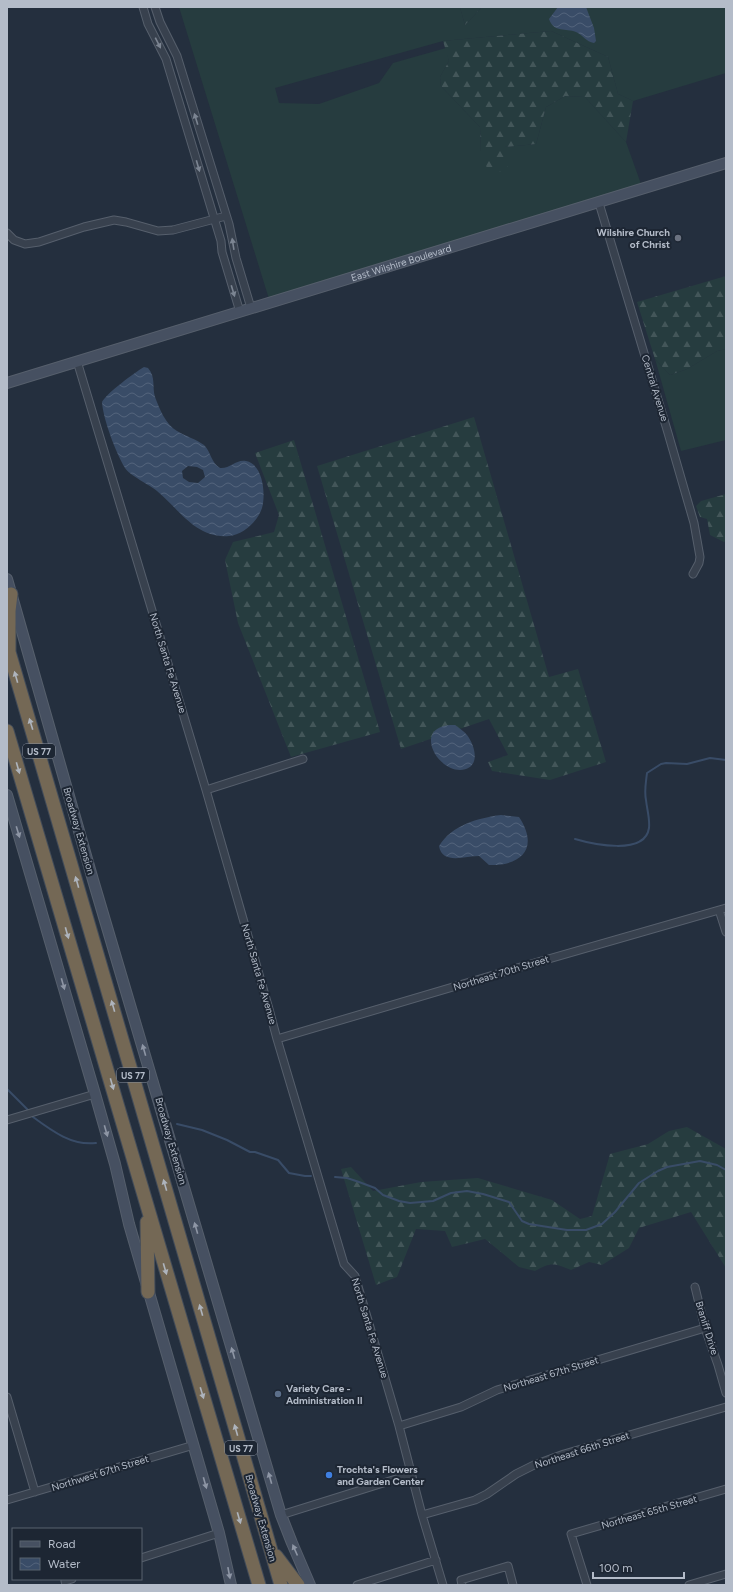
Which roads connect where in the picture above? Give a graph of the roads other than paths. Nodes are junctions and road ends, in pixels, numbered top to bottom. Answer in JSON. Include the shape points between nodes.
{"nodes":[{"id":1,"x":143,"y":7,"type":"edge"},
{"id":2,"x":154,"y":7,"type":"edge"},
{"id":3,"x":726,"y":163,"type":"edge"},
{"id":4,"x":599,"y":203,"type":"junction"},
{"id":5,"x":226,"y":216,"type":"junction"},
{"id":6,"x":213,"y":220,"type":"junction"},
{"id":7,"x":7,"y":234,"type":"edge"},
{"id":8,"x":251,"y":308,"type":"junction"},
{"id":9,"x":240,"y":312,"type":"junction"},
{"id":10,"x":77,"y":361,"type":"junction"},
{"id":11,"x":7,"y":383,"type":"edge"},
{"id":12,"x":693,"y":574,"type":"dead end"},
{"id":13,"x":7,"y":579,"type":"edge"},
{"id":14,"x":11,"y":594,"type":"junction"},
{"id":15,"x":8,"y":649,"type":"edge"},
{"id":16,"x":7,"y":730,"type":"edge"},
{"id":17,"x":303,"y":759,"type":"dead end"},
{"id":18,"x":206,"y":790,"type":"junction"},
{"id":19,"x":7,"y":795,"type":"edge"},
{"id":20,"x":723,"y":909,"type":"edge"},
{"id":21,"x":726,"y":932,"type":"edge"},
{"id":22,"x":277,"y":1039,"type":"junction"},
{"id":23,"x":95,"y":1094,"type":"junction"},
{"id":24,"x":7,"y":1120,"type":"edge"},
{"id":25,"x":146,"y":1204,"type":"junction"},
{"id":26,"x":695,"y":1287,"type":"dead end"},
{"id":27,"x":148,"y":1292,"type":"junction"},
{"id":28,"x":705,"y":1328,"type":"junction"},
{"id":29,"x":726,"y":1362,"type":"edge"},
{"id":30,"x":718,"y":1364,"type":"junction"},
{"id":31,"x":726,"y":1392,"type":"edge"},
{"id":32,"x":7,"y":1397,"type":"edge"},
{"id":33,"x":726,"y":1407,"type":"edge"},
{"id":34,"x":399,"y":1426,"type":"junction"},
{"id":35,"x":194,"y":1445,"type":"junction"},
{"id":36,"x":412,"y":1474,"type":"junction"},
{"id":37,"x":726,"y":1489,"type":"edge"},
{"id":38,"x":35,"y":1492,"type":"junction"},
{"id":39,"x":7,"y":1500,"type":"edge"},
{"id":40,"x":281,"y":1515,"type":"junction"},
{"id":41,"x":422,"y":1515,"type":"junction"},
{"id":42,"x":219,"y":1533,"type":"junction"},
{"id":43,"x":245,"y":1539,"type":"junction"},
{"id":44,"x":270,"y":1548,"type":"junction"},
{"id":45,"x":142,"y":1558,"type":"edge"},
{"id":46,"x":436,"y":1560,"type":"junction"},
{"id":47,"x":726,"y":1574,"type":"edge"},
{"id":48,"x":231,"y":1585,"type":"edge"},
{"id":49,"x":254,"y":1585,"type":"edge"},
{"id":50,"x":259,"y":1585,"type":"edge"},
{"id":51,"x":281,"y":1585,"type":"edge"},
{"id":52,"x":298,"y":1585,"type":"edge"},
{"id":53,"x":310,"y":1585,"type":"edge"},
{"id":54,"x":357,"y":1585,"type":"edge"},
{"id":55,"x":443,"y":1585,"type":"edge"},
{"id":56,"x":462,"y":1585,"type":"edge"},
{"id":57,"x":513,"y":1585,"type":"edge"},
{"id":58,"x":587,"y":1585,"type":"edge"},
{"id":59,"x":689,"y":1585,"type":"edge"}],
"edges":[{"from":1,"to":6,"type":"street","one_way":true,"via":[[148,24],[166,59]]},
{"from":5,"to":2,"type":"street","one_way":true,"via":[[177,56]]},
{"from":3,"to":4,"type":"main road","name":"East Wilshire Boulevard"},
{"from":4,"to":8,"type":"main road","name":"East Wilshire Boulevard"},
{"from":4,"to":12,"type":"street","name":"Central Avenue","via":[[694,523],[700,557]]},
{"from":5,"to":6,"type":"street"},
{"from":8,"to":5,"type":"street","one_way":true},
{"from":6,"to":7,"type":"street","via":[[158,231],[114,220],[25,244]]},
{"from":6,"to":9,"type":"street","one_way":true},
{"from":8,"to":9,"type":"main road","name":"East Wilshire Boulevard"},
{"from":9,"to":10,"type":"main road","name":"East Wilshire Boulevard"},
{"from":10,"to":11,"type":"main road","name":"East Wilshire Boulevard"},
{"from":10,"to":18,"type":"street","name":"North Santa Fe Avenue"},
{"from":13,"to":14,"type":"main road","name":"Broadway Extension"},
{"from":14,"to":15,"type":"highway","name":"Broadway Extension"},
{"from":40,"to":14,"type":"main road","name":"Broadway Extension","one_way":true},
{"from":44,"to":15,"type":"highway","name":"Broadway Extension","number":"US 77","one_way":true},
{"from":16,"to":25,"type":"highway","name":"Broadway Extension","number":"US 77","one_way":true},
{"from":17,"to":18,"type":"street"},
{"from":18,"to":22,"type":"street","name":"North Santa Fe Avenue"},
{"from":19,"to":23,"type":"main road","one_way":true},
{"from":20,"to":21,"type":"street"},
{"from":20,"to":22,"type":"street","name":"Northeast 70th Street"},
{"from":22,"to":34,"type":"street","name":"North Santa Fe Avenue","via":[[344,1264],[355,1276]]},
{"from":23,"to":24,"type":"street"},
{"from":23,"to":27,"type":"main road","one_way":true},
{"from":25,"to":27,"type":"highway"},
{"from":25,"to":43,"type":"highway","name":"Broadway Extension","number":"US 77","one_way":true},
{"from":26,"to":28,"type":"street","name":"Braniff Drive"},
{"from":27,"to":35,"type":"main road"},
{"from":28,"to":30,"type":"street","name":"Braniff Drive"},
{"from":28,"to":34,"type":"street","name":"Northeast 67th Street","via":[[497,1390],[461,1407]]},
{"from":29,"to":30,"type":"street"},
{"from":30,"to":31,"type":"street","name":"Braniff Drive"},
{"from":32,"to":38,"type":"street"},
{"from":33,"to":41,"type":"street","name":"Northeast 66th Street","via":[[564,1454],[516,1474],[475,1500]]},
{"from":34,"to":36,"type":"street","name":"North Santa Fe Avenue"},
{"from":35,"to":38,"type":"street","name":"Northwest 67th Street"},
{"from":35,"to":42,"type":"main road","one_way":true},
{"from":36,"to":40,"type":"street"},
{"from":36,"to":41,"type":"street","name":"North Santa Fe Avenue"},
{"from":37,"to":58,"type":"street","name":"Northeast 65th Street","via":[[571,1534]]},
{"from":38,"to":39,"type":"street","name":"Northwest 67th Street"},
{"from":53,"to":40,"type":"main road","name":"Broadway Extension","one_way":true},
{"from":41,"to":46,"type":"street","name":"North Santa Fe Avenue"},
{"from":42,"to":45,"type":"street"},
{"from":42,"to":48,"type":"main road","one_way":true},
{"from":43,"to":49,"type":"highway"},
{"from":43,"to":50,"type":"highway","name":"Broadway Extension","number":"US 77"},
{"from":44,"to":51,"type":"highway","name":"Broadway Extension","number":"US 77"},
{"from":44,"to":52,"type":"highway"},
{"from":46,"to":54,"type":"street"},
{"from":46,"to":55,"type":"street","name":"North Santa Fe Avenue"},
{"from":47,"to":59,"type":"street"},
{"from":56,"to":57,"type":"street","via":[[461,1580],[508,1566]]}]}
